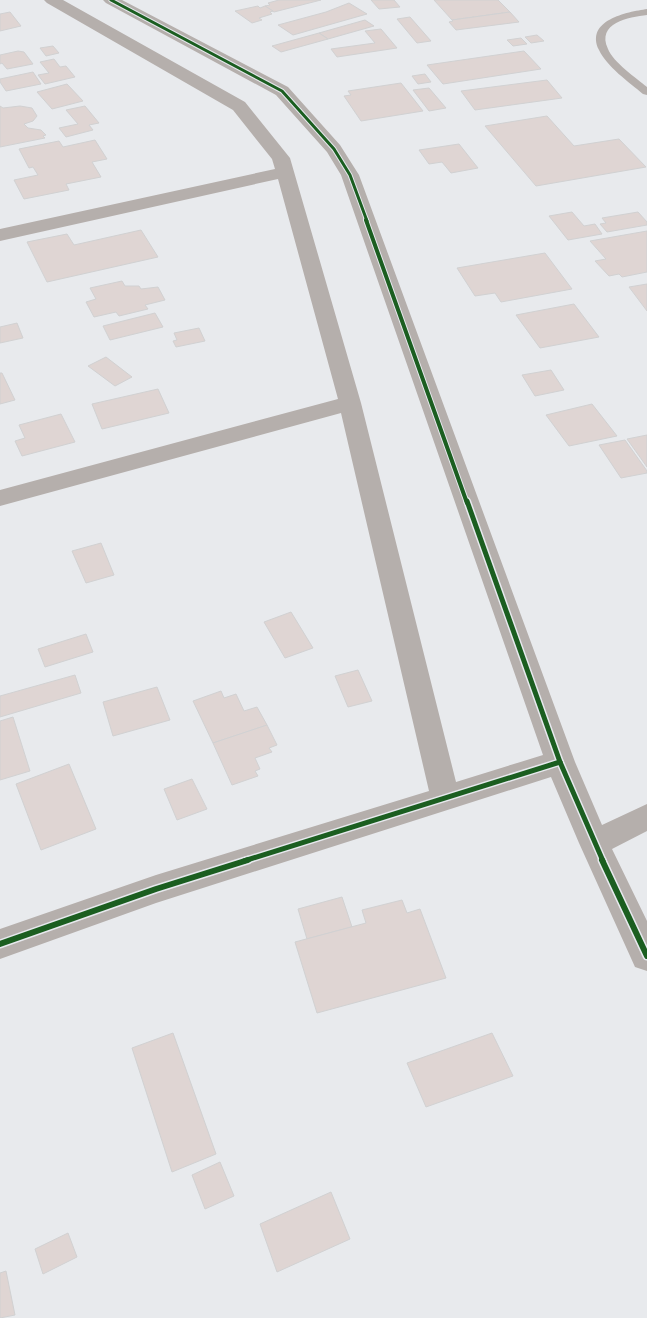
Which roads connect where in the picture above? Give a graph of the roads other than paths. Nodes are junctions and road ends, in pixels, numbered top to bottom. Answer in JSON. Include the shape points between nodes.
{"nodes":[{"id":1,"x":52,"y":0,"type":"edge"},
{"id":2,"x":111,"y":0,"type":"edge"},
{"id":3,"x":647,"y":12,"type":"edge"},
{"id":4,"x":647,"y":92,"type":"edge"},
{"id":5,"x":285,"y":172,"type":"junction"},
{"id":6,"x":0,"y":235,"type":"edge"},
{"id":7,"x":350,"y":403,"type":"junction"},
{"id":8,"x":0,"y":498,"type":"edge"},
{"id":9,"x":560,"y":762,"type":"junction"},
{"id":10,"x":445,"y":797,"type":"junction"},
{"id":11,"x":647,"y":817,"type":"edge"},
{"id":12,"x":594,"y":843,"type":"junction"},
{"id":13,"x":0,"y":944,"type":"edge"},
{"id":14,"x":647,"y":956,"type":"edge"}],
"edges":[{"from":1,"to":5,"type":"street","via":[[239,106],[281,158]]},
{"from":2,"to":9,"type":"street","via":[[282,91],[334,149],[346,168]]},
{"from":3,"to":4,"type":"lane","via":[[616,19],[606,27],[601,38],[603,51]]},
{"from":5,"to":6,"type":"street"},
{"from":5,"to":7,"type":"street"},
{"from":7,"to":8,"type":"street"},
{"from":7,"to":10,"type":"street"},
{"from":9,"to":10,"type":"street"},
{"from":9,"to":12,"type":"street"},
{"from":10,"to":13,"type":"street","via":[[156,889]]},
{"from":11,"to":12,"type":"street"},
{"from":12,"to":14,"type":"street"}]}
